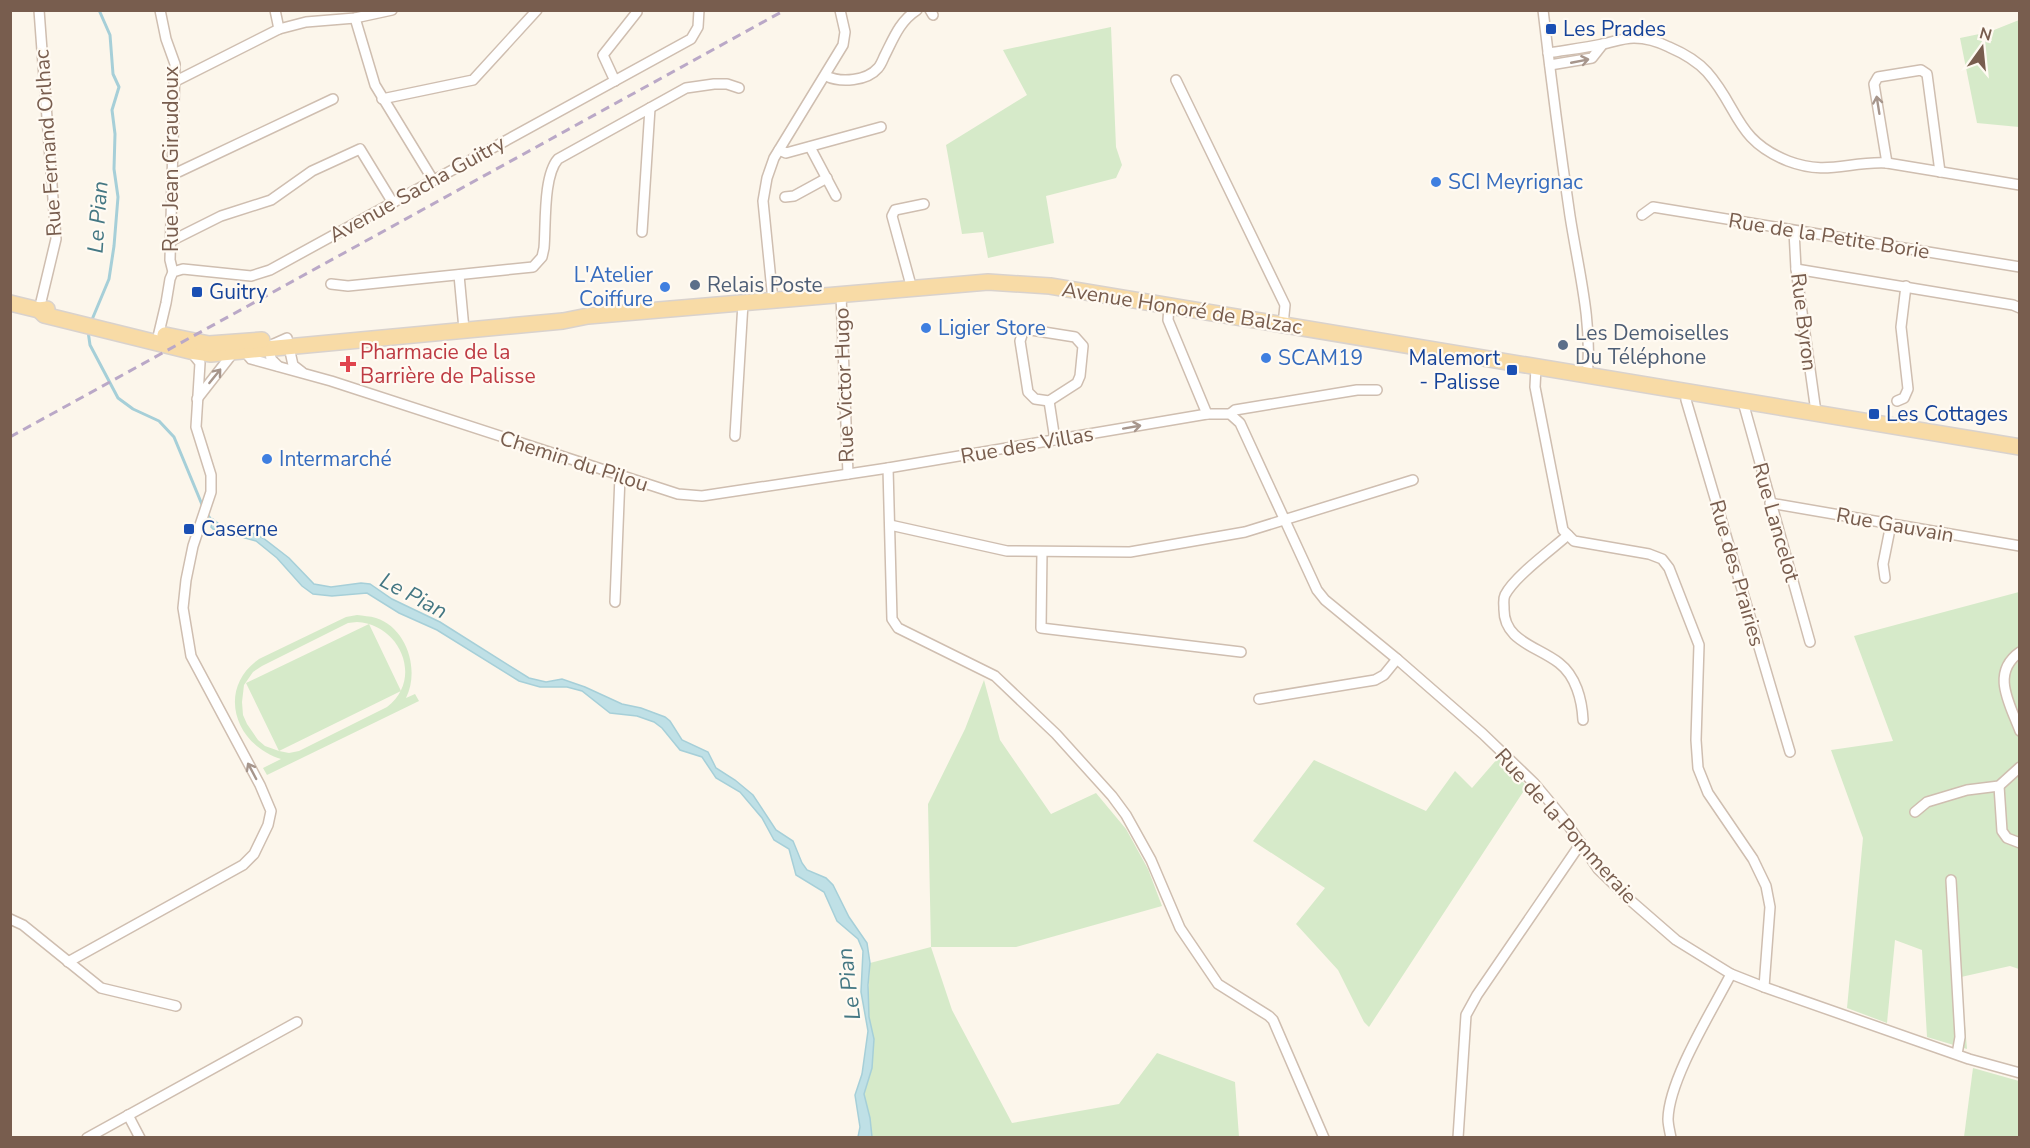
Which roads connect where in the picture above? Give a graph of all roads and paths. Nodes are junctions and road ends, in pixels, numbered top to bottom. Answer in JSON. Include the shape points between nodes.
{"nodes":[{"id":1,"x":39,"y":10,"type":"edge"},
{"id":2,"x":160,"y":10,"type":"edge"},
{"id":3,"x":275,"y":10,"type":"edge"},
{"id":4,"x":392,"y":10,"type":"edge"},
{"id":5,"x":537,"y":10,"type":"edge"},
{"id":6,"x":840,"y":10,"type":"edge"},
{"id":7,"x":918,"y":10,"type":"edge"},
{"id":8,"x":1543,"y":10,"type":"edge"},
{"id":9,"x":637,"y":12,"type":"edge"},
{"id":10,"x":699,"y":12,"type":"edge"},
{"id":11,"x":355,"y":18,"type":"junction"},
{"id":12,"x":279,"y":29,"type":"junction"},
{"id":13,"x":1603,"y":44,"type":"junction"},
{"id":14,"x":1548,"y":53,"type":"junction"},
{"id":15,"x":1550,"y":65,"type":"junction"},
{"id":16,"x":826,"y":76,"type":"junction"},
{"id":17,"x":1176,"y":80,"type":"dead end"},
{"id":18,"x":615,"y":81,"type":"junction"},
{"id":19,"x":174,"y":82,"type":"junction"},
{"id":20,"x":739,"y":88,"type":"dead end"},
{"id":21,"x":333,"y":99,"type":"dead end"},
{"id":22,"x":382,"y":99,"type":"junction"},
{"id":23,"x":650,"y":108,"type":"junction"},
{"id":24,"x":881,"y":127,"type":"dead end"},
{"id":25,"x":810,"y":147,"type":"junction"},
{"id":26,"x":779,"y":150,"type":"junction"},
{"id":27,"x":1887,"y":163,"type":"junction"},
{"id":28,"x":1940,"y":172,"type":"junction"},
{"id":29,"x":172,"y":175,"type":"junction"},
{"id":30,"x":826,"y":178,"type":"junction"},
{"id":31,"x":433,"y":180,"type":"junction"},
{"id":32,"x":2019,"y":185,"type":"edge"},
{"id":33,"x":836,"y":196,"type":"dead end"},
{"id":34,"x":785,"y":197,"type":"dead end"},
{"id":35,"x":393,"y":203,"type":"junction"},
{"id":36,"x":924,"y":204,"type":"dead end"},
{"id":37,"x":1642,"y":215,"type":"dead end"},
{"id":38,"x":1794,"y":231,"type":"junction"},
{"id":39,"x":642,"y":232,"type":"dead end"},
{"id":40,"x":171,"y":241,"type":"junction"},
{"id":41,"x":2019,"y":267,"type":"edge"},
{"id":42,"x":1796,"y":269,"type":"junction"},
{"id":43,"x":173,"y":272,"type":"junction"},
{"id":44,"x":459,"y":275,"type":"junction"},
{"id":45,"x":332,"y":284,"type":"dead end"},
{"id":46,"x":1906,"y":286,"type":"junction"},
{"id":47,"x":912,"y":289,"type":"junction"},
{"id":48,"x":841,"y":295,"type":"junction"},
{"id":49,"x":773,"y":301,"type":"junction"},
{"id":50,"x":10,"y":303,"type":"edge"},
{"id":51,"x":743,"y":303,"type":"junction"},
{"id":52,"x":1169,"y":307,"type":"junction"},
{"id":53,"x":2019,"y":308,"type":"edge"},
{"id":54,"x":39,"y":310,"type":"junction"},
{"id":55,"x":463,"y":325,"type":"junction"},
{"id":56,"x":1283,"y":325,"type":"junction"},
{"id":57,"x":158,"y":338,"type":"junction"},
{"id":58,"x":287,"y":342,"type":"junction"},
{"id":59,"x":237,"y":347,"type":"junction"},
{"id":60,"x":269,"y":348,"type":"junction"},
{"id":61,"x":200,"y":356,"type":"junction"},
{"id":62,"x":280,"y":368,"type":"junction"},
{"id":63,"x":1536,"y":368,"type":"junction"},
{"id":64,"x":307,"y":375,"type":"junction"},
{"id":65,"x":1587,"y":376,"type":"junction"},
{"id":66,"x":1377,"y":390,"type":"dead end"},
{"id":67,"x":1686,"y":393,"type":"junction"},
{"id":68,"x":197,"y":399,"type":"junction"},
{"id":69,"x":1049,"y":401,"type":"junction"},
{"id":70,"x":1897,"y":401,"type":"dead end"},
{"id":71,"x":1743,"y":402,"type":"junction"},
{"id":72,"x":1816,"y":412,"type":"junction"},
{"id":73,"x":1207,"y":414,"type":"junction"},
{"id":74,"x":1230,"y":414,"type":"junction"},
{"id":75,"x":735,"y":436,"type":"dead end"},
{"id":76,"x":1055,"y":440,"type":"junction"},
{"id":77,"x":2019,"y":447,"type":"edge"},
{"id":78,"x":888,"y":468,"type":"junction"},
{"id":79,"x":848,"y":474,"type":"junction"},
{"id":80,"x":620,"y":476,"type":"junction"},
{"id":81,"x":1413,"y":480,"type":"dead end"},
{"id":82,"x":1770,"y":503,"type":"junction"},
{"id":83,"x":1285,"y":520,"type":"junction"},
{"id":84,"x":1891,"y":524,"type":"junction"},
{"id":85,"x":890,"y":525,"type":"junction"},
{"id":86,"x":1568,"y":535,"type":"junction"},
{"id":87,"x":2019,"y":546,"type":"edge"},
{"id":88,"x":1042,"y":552,"type":"junction"},
{"id":89,"x":1885,"y":578,"type":"dead end"},
{"id":90,"x":615,"y":602,"type":"dead end"},
{"id":91,"x":1810,"y":642,"type":"dead end"},
{"id":92,"x":1241,"y":652,"type":"dead end"},
{"id":93,"x":2019,"y":652,"type":"edge"},
{"id":94,"x":1397,"y":659,"type":"junction"},
{"id":95,"x":1259,"y":699,"type":"dead end"},
{"id":96,"x":1583,"y":720,"type":"dead end"},
{"id":97,"x":2019,"y":731,"type":"edge"},
{"id":98,"x":1790,"y":752,"type":"dead end"},
{"id":99,"x":2019,"y":767,"type":"edge"},
{"id":100,"x":2000,"y":786,"type":"junction"},
{"id":101,"x":1915,"y":812,"type":"dead end"},
{"id":102,"x":1581,"y":843,"type":"junction"},
{"id":103,"x":2019,"y":843,"type":"edge"},
{"id":104,"x":1951,"y":880,"type":"dead end"},
{"id":105,"x":10,"y":919,"type":"edge"},
{"id":106,"x":10,"y":924,"type":"edge"},
{"id":107,"x":23,"y":925,"type":"junction"},
{"id":108,"x":68,"y":962,"type":"junction"},
{"id":109,"x":1731,"y":974,"type":"junction"},
{"id":110,"x":1764,"y":987,"type":"junction"},
{"id":111,"x":176,"y":1006,"type":"dead end"},
{"id":112,"x":297,"y":1022,"type":"dead end"},
{"id":113,"x":1957,"y":1054,"type":"junction"},
{"id":114,"x":2019,"y":1073,"type":"edge"},
{"id":115,"x":128,"y":1115,"type":"junction"},
{"id":116,"x":87,"y":1137,"type":"edge"},
{"id":117,"x":140,"y":1137,"type":"edge"},
{"id":118,"x":1324,"y":1137,"type":"edge"},
{"id":119,"x":1458,"y":1137,"type":"edge"},
{"id":120,"x":1671,"y":1137,"type":"edge"}],
"edges":[{"from":1,"to":54,"type":"street","name":"Rue Fernand Orlhac","via":[[56,239]]},
{"from":2,"to":19,"type":"street","name":"Rue Jean Giraudoux","via":[[175,64]]},
{"from":3,"to":12,"type":"street"},
{"from":4,"to":11,"type":"street"},
{"from":5,"to":22,"type":"street","via":[[473,80]]},
{"from":6,"to":16,"type":"street","via":[[845,32],[843,45]]},
{"from":7,"to":16,"type":"street","via":[[906,17],[897,30],[878,68],[857,79],[836,81]]},
{"from":8,"to":14,"type":"street"},
{"from":9,"to":18,"type":"street","via":[[603,55]]},
{"from":10,"to":18,"type":"street","name":"Avenue Sacha Guitry","via":[[698,27],[691,39]]},
{"from":11,"to":12,"type":"street","via":[[306,22]]},
{"from":11,"to":22,"type":"street"},
{"from":12,"to":19,"type":"street"},
{"from":13,"to":14,"type":"street"},
{"from":15,"to":13,"type":"street","one_way":true,"via":[[1592,58]]},
{"from":13,"to":27,"type":"street","via":[[1636,38],[1686,54],[1707,72],[1753,140],[1788,161],[1827,169]]},
{"from":14,"to":15,"type":"street"},
{"from":15,"to":65,"type":"street","via":[[1585,312]]},
{"from":16,"to":26,"type":"street"},
{"from":17,"to":56,"type":"street","via":[[1285,305]]},
{"from":18,"to":31,"type":"street","name":"Avenue Sacha Guitry"},
{"from":19,"to":29,"type":"street","name":"Rue Jean Giraudoux"},
{"from":20,"to":23,"type":"street","via":[[702,84],[686,88]]},
{"from":21,"to":29,"type":"street"},
{"from":22,"to":31,"type":"street"},
{"from":23,"to":39,"type":"street"},
{"from":23,"to":44,"type":"street","via":[[554,164],[549,179],[544,248],[538,263],[528,269]]},
{"from":24,"to":25,"type":"street"},
{"from":25,"to":26,"type":"street","via":[[786,153]]},
{"from":25,"to":30,"type":"street"},
{"from":26,"to":49,"type":"street","via":[[767,178],[763,201]]},
{"from":27,"to":28,"type":"street"},
{"from":27,"to":28,"type":"street","one_way":true,"via":[[1874,84],[1878,77],[1921,70],[1927,74]]},
{"from":28,"to":32,"type":"street"},
{"from":29,"to":40,"type":"street","name":"Rue Jean Giraudoux"},
{"from":30,"to":33,"type":"street"},
{"from":30,"to":34,"type":"street"},
{"from":31,"to":35,"type":"street","name":"Avenue Sacha Guitry"},
{"from":35,"to":40,"type":"street","via":[[360,149],[312,171],[271,200],[221,216]]},
{"from":35,"to":43,"type":"street","name":"Avenue Sacha Guitry","via":[[270,270],[251,276],[183,269]]},
{"from":36,"to":47,"type":"street","via":[[895,210],[891,216]]},
{"from":37,"to":38,"type":"street","name":"Rue de la Petite Borie","via":[[1653,207]]},
{"from":38,"to":41,"type":"street","name":"Rue de la Petite Borie"},
{"from":38,"to":42,"type":"street","name":"Rue Byron"},
{"from":40,"to":43,"type":"street","name":"Rue Jean Giraudoux"},
{"from":42,"to":46,"type":"street"},
{"from":42,"to":72,"type":"street","name":"Rue Byron"},
{"from":43,"to":57,"type":"street"},
{"from":44,"to":45,"type":"street","via":[[348,286]]},
{"from":44,"to":55,"type":"street"},
{"from":46,"to":53,"type":"street"},
{"from":46,"to":70,"type":"street","via":[[1901,327],[1908,389],[1904,398]]},
{"from":47,"to":48,"type":"main road","name":"Avenue Honoré de Balzac"},
{"from":47,"to":52,"type":"main road","name":"Avenue Honoré de Balzac","via":[[1020,283]]},
{"from":48,"to":49,"type":"main road","name":"Avenue Honoré de Balzac"},
{"from":48,"to":79,"type":"street","name":"Rue Victor Hugo"},
{"from":49,"to":51,"type":"main road","name":"Avenue Honoré de Balzac"},
{"from":50,"to":54,"type":"main road"},
{"from":51,"to":55,"type":"main road","name":"Avenue Honoré de Balzac","via":[[588,316],[560,314]]},
{"from":51,"to":75,"type":"street"},
{"from":52,"to":56,"type":"main road","name":"Avenue Honoré de Balzac"},
{"from":52,"to":73,"type":"street","via":[[1168,320]]},
{"from":54,"to":57,"type":"main road"},
{"from":55,"to":58,"type":"main road","name":"Avenue Honoré de Balzac"},
{"from":56,"to":63,"type":"main road","name":"Avenue Honoré de Balzac"},
{"from":57,"to":59,"type":"main road"},
{"from":57,"to":61,"type":"main road"},
{"from":58,"to":59,"type":"main road","name":"Avenue Honoré de Balzac"},
{"from":58,"to":60,"type":"main road","name":"Avenue Honoré de Balzac"},
{"from":58,"to":64,"type":"street","via":[[292,364]]},
{"from":59,"to":60,"type":"main road","name":"Avenue Honoré de Balzac"},
{"from":59,"to":61,"type":"main road"},
{"from":59,"to":62,"type":"street","name":"Chemin du Pilou","via":[[251,359]]},
{"from":68,"to":59,"type":"street","one_way":true},
{"from":60,"to":62,"type":"street","via":[[271,359]]},
{"from":61,"to":68,"type":"street"},
{"from":62,"to":64,"type":"street","name":"Chemin du Pilou"},
{"from":63,"to":65,"type":"main road","name":"Avenue Honoré de Balzac"},
{"from":63,"to":86,"type":"street","via":[[1535,387],[1563,530]]},
{"from":64,"to":80,"type":"street","name":"Chemin du Pilou"},
{"from":65,"to":67,"type":"main road","name":"Avenue Honoré de Balzac"},
{"from":66,"to":74,"type":"street","via":[[1235,410]]},
{"from":67,"to":71,"type":"main road","name":"Avenue Honoré de Balzac"},
{"from":67,"to":98,"type":"street","name":"Rue des Prairies"},
{"from":108,"to":68,"type":"street","one_way":true,"via":[[243,865],[254,854],[268,825],[271,811],[191,656],[185,627],[186,580],[201,518],[210,501],[211,476],[196,427]]},
{"from":69,"to":69,"type":"street","via":[[1077,383],[1083,346],[1075,337],[1031,330],[1023,333],[1020,341],[1028,392],[1035,399]]},
{"from":69,"to":76,"type":"street"},
{"from":71,"to":72,"type":"main road","name":"Avenue Honoré de Balzac"},
{"from":71,"to":82,"type":"street","name":"Rue Lancelot"},
{"from":72,"to":77,"type":"main road","name":"Avenue Honoré de Balzac"},
{"from":73,"to":74,"type":"street"},
{"from":76,"to":73,"type":"street","name":"Rue des Villas","one_way":true},
{"from":74,"to":83,"type":"street","name":"Rue de la Pommeraie","via":[[1240,423]]},
{"from":76,"to":78,"type":"street","name":"Rue des Villas"},
{"from":78,"to":79,"type":"street","name":"Rue des Villas"},
{"from":78,"to":85,"type":"street"},
{"from":79,"to":80,"type":"street","name":"Chemin du Pilou","via":[[702,496],[678,494]]},
{"from":80,"to":90,"type":"street"},
{"from":81,"to":83,"type":"street"},
{"from":82,"to":84,"type":"street","name":"Rue Gauvain"},
{"from":82,"to":91,"type":"street","name":"Rue Lancelot"},
{"from":83,"to":88,"type":"street","via":[[1245,532],[1130,552]]},
{"from":83,"to":94,"type":"street","name":"Rue de la Pommeraie","via":[[1325,600]]},
{"from":84,"to":87,"type":"street","name":"Rue Gauvain"},
{"from":84,"to":89,"type":"street","via":[[1883,564]]},
{"from":85,"to":88,"type":"street","via":[[1006,551]]},
{"from":85,"to":118,"type":"street","via":[[892,618],[898,628],[995,676],[1056,734],[1126,815],[1151,860],[1180,928],[1218,984],[1272,1020]]},
{"from":86,"to":96,"type":"street","via":[[1513,584],[1504,597],[1503,616],[1510,633],[1560,663],[1574,682],[1583,705]]},
{"from":86,"to":110,"type":"street","via":[[1574,541],[1649,554],[1662,559],[1669,568],[1700,645],[1698,768],[1708,793],[1753,859],[1766,886],[1770,907]]},
{"from":88,"to":92,"type":"street","via":[[1041,628]]},
{"from":93,"to":97,"type":"street","via":[[2004,669],[2004,688]]},
{"from":94,"to":95,"type":"street","via":[[1375,680]]},
{"from":94,"to":102,"type":"street","name":"Rue de la Pommeraie","via":[[1533,783]]},
{"from":99,"to":100,"type":"street"},
{"from":100,"to":101,"type":"street","via":[[1967,790],[1927,802]]},
{"from":100,"to":103,"type":"street","via":[[2002,831]]},
{"from":102,"to":109,"type":"street","name":"Rue de la Pommeraie","via":[[1598,868],[1653,920],[1676,940]]},
{"from":102,"to":119,"type":"street","via":[[1466,1015]]},
{"from":104,"to":113,"type":"street","via":[[1960,1037]]},
{"from":105,"to":107,"type":"street"},
{"from":106,"to":107,"type":"street"},
{"from":107,"to":108,"type":"street"},
{"from":108,"to":111,"type":"street","via":[[101,988]]},
{"from":109,"to":110,"type":"street","name":"Rue de la Pommeraie"},
{"from":109,"to":120,"type":"street","via":[[1671,1098]]},
{"from":110,"to":113,"type":"street","name":"Rue de la Pommeraie"},
{"from":112,"to":115,"type":"street"},
{"from":113,"to":114,"type":"street","name":"Rue de la Pommeraie"},
{"from":115,"to":116,"type":"street"},
{"from":115,"to":117,"type":"street"}]}
